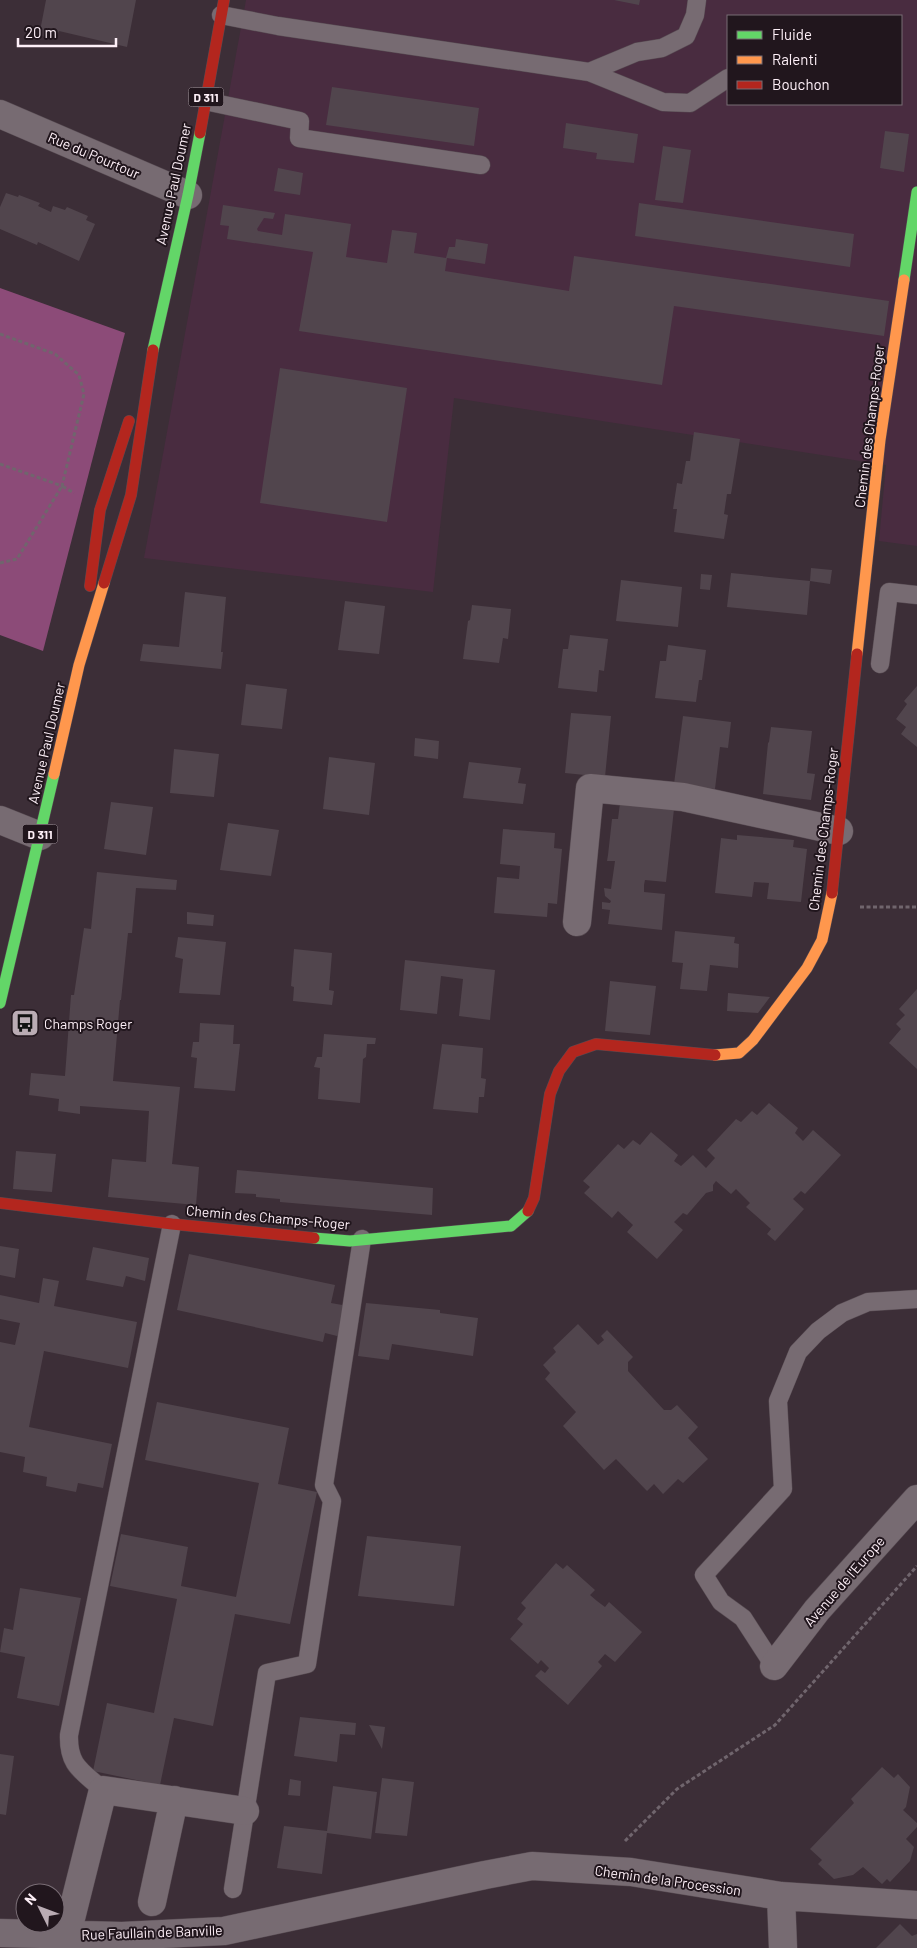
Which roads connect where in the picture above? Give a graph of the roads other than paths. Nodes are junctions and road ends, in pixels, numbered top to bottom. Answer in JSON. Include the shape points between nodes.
{"nodes":[{"id":1,"x":697,"y":0,"type":"edge"},
{"id":2,"x":223,"y":7,"type":"edge"},
{"id":3,"x":589,"y":72,"type":"junction"},
{"id":4,"x":727,"y":79,"type":"edge"},
{"id":5,"x":205,"y":102,"type":"junction"},
{"id":6,"x":0,"y":114,"type":"edge"},
{"id":7,"x":481,"y":165,"type":"dead end"},
{"id":8,"x":917,"y":192,"type":"edge"},
{"id":9,"x":188,"y":195,"type":"junction"},
{"id":10,"x":154,"y":344,"type":"junction"},
{"id":11,"x":917,"y":595,"type":"edge"},
{"id":12,"x":880,"y":664,"type":"dead end"},
{"id":13,"x":79,"y":665,"type":"junction"},
{"id":14,"x":0,"y":820,"type":"edge"},
{"id":15,"x":839,"y":831,"type":"junction"},
{"id":16,"x":40,"y":836,"type":"junction"},
{"id":17,"x":577,"y":922,"type":"dead end"},
{"id":18,"x":0,"y":1003,"type":"edge"},
{"id":19,"x":0,"y":1203,"type":"edge"},
{"id":20,"x":172,"y":1224,"type":"junction"},
{"id":21,"x":362,"y":1240,"type":"junction"},
{"id":22,"x":917,"y":1299,"type":"edge"},
{"id":23,"x":917,"y":1499,"type":"edge"},
{"id":24,"x":774,"y":1666,"type":"joint"},
{"id":25,"x":103,"y":1790,"type":"junction"},
{"id":26,"x":174,"y":1800,"type":"junction"},
{"id":27,"x":245,"y":1811,"type":"junction"},
{"id":28,"x":233,"y":1889,"type":"dead end"},
{"id":29,"x":421,"y":1889,"type":"joint"},
{"id":30,"x":781,"y":1896,"type":"junction"},
{"id":31,"x":152,"y":1902,"type":"dead end"},
{"id":32,"x":917,"y":1905,"type":"edge"},
{"id":33,"x":0,"y":1932,"type":"edge"},
{"id":34,"x":67,"y":1934,"type":"junction"},
{"id":35,"x":783,"y":1948,"type":"edge"}],
"edges":[{"from":1,"to":3,"type":"lane","via":[[686,36],[662,48],[637,52]]},
{"from":2,"to":3,"type":"lane","via":[[278,26]]},
{"from":2,"to":5,"type":"street","name":"Avenue Paul Doumer","number":"D 311"},
{"from":3,"to":4,"type":"lane","via":[[663,102],[681,103],[690,103]]},
{"from":5,"to":7,"type":"lane","via":[[300,121],[299,138]]},
{"from":5,"to":9,"type":"street","name":"Avenue Paul Doumer","number":"D 311"},
{"from":6,"to":9,"type":"street","name":"Rue du Pourtour"},
{"from":8,"to":15,"type":"street","name":"Chemin des Champs-Roger","via":[[880,440]]},
{"from":9,"to":10,"type":"street","name":"Avenue Paul Doumer","number":"D 311"},
{"from":10,"to":13,"type":"street","name":"Avenue Paul Doumer","number":"D 311","via":[[131,496]]},
{"from":10,"to":13,"type":"street","name":"Avenue Paul Doumer","number":"D 311","via":[[100,510]]},
{"from":11,"to":12,"type":"lane","via":[[889,592]]},
{"from":13,"to":16,"type":"street","name":"Avenue Paul Doumer","number":"D 311"},
{"from":14,"to":16,"type":"street"},
{"from":15,"to":17,"type":"street","via":[[683,798],[590,788]]},
{"from":15,"to":21,"type":"street","name":"Chemin des Champs-Roger","via":[[830,907],[822,940],[807,968],[739,1053],[722,1056],[596,1044],[573,1052],[559,1071],[550,1094],[534,1198],[526,1214],[511,1226]]},
{"from":16,"to":18,"type":"street","name":"Avenue Paul Doumer","number":"D 311"},
{"from":19,"to":20,"type":"street","name":"Chemin des Champs-Roger"},
{"from":20,"to":21,"type":"street","name":"Chemin des Champs-Roger"},
{"from":20,"to":25,"type":"lane","via":[[69,1735],[69,1750],[75,1764]]},
{"from":21,"to":27,"type":"lane","via":[[324,1485],[332,1502],[307,1664],[267,1673]]},
{"from":22,"to":24,"type":"lane","via":[[868,1302],[842,1313],[798,1352],[778,1401],[782,1489],[704,1575],[722,1602],[742,1618]]},
{"from":23,"to":24,"type":"street","name":"Avenue de l'Europe","via":[[817,1610]]},
{"from":25,"to":26,"type":"street"},
{"from":25,"to":34,"type":"street"},
{"from":26,"to":27,"type":"street"},
{"from":26,"to":31,"type":"street"},
{"from":27,"to":28,"type":"lane"},
{"from":29,"to":30,"type":"street","name":"Chemin de la Procession","via":[[532,1866],[631,1872]]},
{"from":29,"to":34,"type":"street","name":"Rue Faullain de Banville","via":[[224,1930],[122,1936]]},
{"from":30,"to":32,"type":"street","name":"Chemin de la Procession"},
{"from":30,"to":35,"type":"street"},
{"from":33,"to":34,"type":"street","name":"Rue Faullain de Banville"}]}
